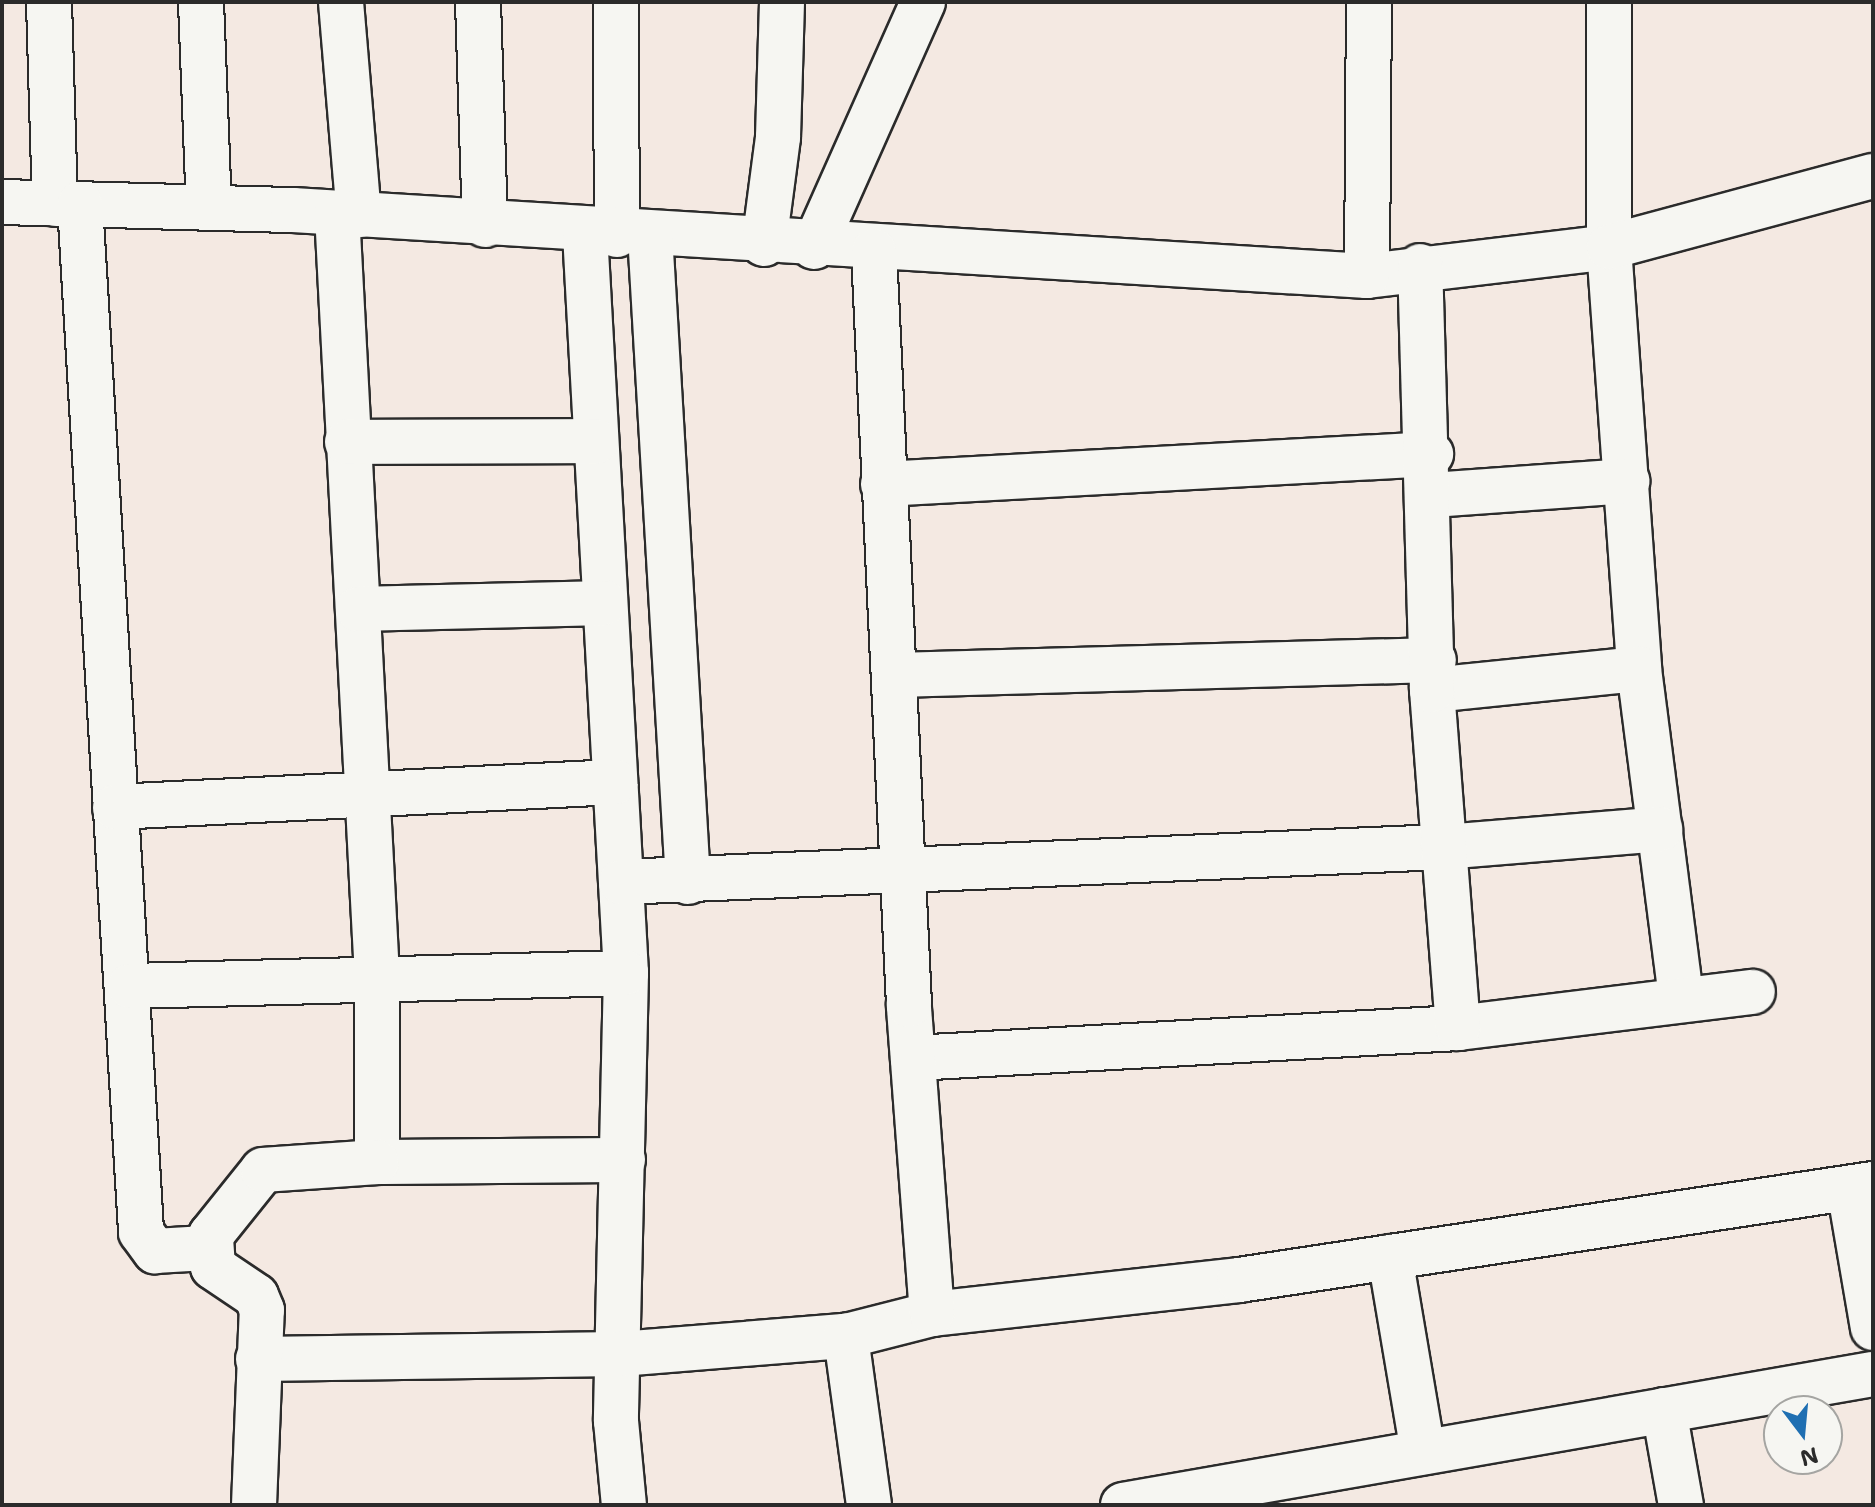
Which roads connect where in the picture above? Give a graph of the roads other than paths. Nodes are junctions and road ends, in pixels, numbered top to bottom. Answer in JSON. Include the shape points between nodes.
{"nodes":[{"id":1,"x":49,"y":2,"type":"edge"},
{"id":2,"x":201,"y":2,"type":"edge"},
{"id":3,"x":341,"y":2,"type":"edge"},
{"id":4,"x":478,"y":2,"type":"edge"},
{"id":5,"x":616,"y":2,"type":"edge"},
{"id":6,"x":782,"y":2,"type":"edge"},
{"id":7,"x":923,"y":2,"type":"edge"},
{"id":8,"x":1369,"y":2,"type":"edge"},
{"id":9,"x":1609,"y":2,"type":"edge"},
{"id":10,"x":1873,"y":176,"type":"edge"},
{"id":11,"x":2,"y":202,"type":"edge"},
{"id":12,"x":67,"y":204,"type":"junction"},
{"id":13,"x":209,"y":208,"type":"junction"},
{"id":14,"x":348,"y":214,"type":"junction"},
{"id":15,"x":485,"y":225,"type":"junction"},
{"id":16,"x":618,"y":234,"type":"junction"},
{"id":17,"x":764,"y":244,"type":"junction"},
{"id":18,"x":814,"y":247,"type":"junction"},
{"id":19,"x":1609,"y":247,"type":"junction"},
{"id":20,"x":874,"y":251,"type":"junction"},
{"id":21,"x":1420,"y":266,"type":"junction"},
{"id":22,"x":1367,"y":276,"type":"junction"},
{"id":23,"x":596,"y":441,"type":"junction"},
{"id":24,"x":347,"y":442,"type":"junction"},
{"id":25,"x":1431,"y":475,"type":"junction"},
{"id":26,"x":1628,"y":481,"type":"junction"},
{"id":27,"x":883,"y":484,"type":"junction"},
{"id":28,"x":605,"y":603,"type":"junction"},
{"id":29,"x":358,"y":609,"type":"junction"},
{"id":30,"x":1639,"y":669,"type":"junction"},
{"id":31,"x":896,"y":675,"type":"junction"},
{"id":32,"x":1433,"y":675,"type":"junction"},
{"id":33,"x":615,"y":782,"type":"junction"},
{"id":34,"x":364,"y":794,"type":"junction"},
{"id":35,"x":115,"y":807,"type":"junction"},
{"id":36,"x":1660,"y":829,"type":"junction"},
{"id":37,"x":1443,"y":847,"type":"junction"},
{"id":38,"x":903,"y":869,"type":"junction"},
{"id":39,"x":621,"y":882,"type":"junction"},
{"id":40,"x":688,"y":882,"type":"junction"},
{"id":41,"x":626,"y":973,"type":"junction"},
{"id":42,"x":377,"y":976,"type":"junction"},
{"id":43,"x":130,"y":986,"type":"junction"},
{"id":44,"x":1753,"y":992,"type":"dead end"},
{"id":45,"x":1681,"y":998,"type":"junction"},
{"id":46,"x":1458,"y":1028,"type":"junction"},
{"id":47,"x":913,"y":1058,"type":"junction"},
{"id":48,"x":623,"y":1160,"type":"junction"},
{"id":49,"x":377,"y":1162,"type":"junction"},
{"id":50,"x":1861,"y":1186,"type":"edge"},
{"id":51,"x":206,"y":1248,"type":"junction"},
{"id":52,"x":1390,"y":1257,"type":"junction"},
{"id":53,"x":932,"y":1314,"type":"junction"},
{"id":54,"x":1873,"y":1328,"type":"edge"},
{"id":55,"x":846,"y":1336,"type":"junction"},
{"id":56,"x":620,"y":1354,"type":"junction"},
{"id":57,"x":258,"y":1359,"type":"junction"},
{"id":58,"x":1873,"y":1374,"type":"edge"},
{"id":59,"x":1664,"y":1410,"type":"junction"},
{"id":60,"x":1423,"y":1452,"type":"junction"},
{"id":61,"x":254,"y":1505,"type":"edge"},
{"id":62,"x":624,"y":1505,"type":"edge"},
{"id":63,"x":869,"y":1505,"type":"edge"},
{"id":64,"x":1123,"y":1505,"type":"edge"},
{"id":65,"x":1681,"y":1505,"type":"edge"}],
"edges":[{"from":1,"to":12,"type":"street"},
{"from":2,"to":13,"type":"street"},
{"from":3,"to":14,"type":"street"},
{"from":4,"to":15,"type":"street"},
{"from":5,"to":16,"type":"street"},
{"from":6,"to":17,"type":"street","via":[[778,137]]},
{"from":7,"to":18,"type":"street"},
{"from":8,"to":22,"type":"street"},
{"from":9,"to":19,"type":"street"},
{"from":10,"to":19,"type":"street"},
{"from":11,"to":12,"type":"street"},
{"from":12,"to":13,"type":"street"},
{"from":12,"to":35,"type":"street"},
{"from":13,"to":14,"type":"street"},
{"from":14,"to":15,"type":"street"},
{"from":14,"to":24,"type":"street"},
{"from":15,"to":16,"type":"street"},
{"from":16,"to":17,"type":"street"},
{"from":16,"to":23,"type":"street"},
{"from":16,"to":40,"type":"street"},
{"from":17,"to":18,"type":"street"},
{"from":18,"to":20,"type":"street"},
{"from":19,"to":21,"type":"street"},
{"from":19,"to":26,"type":"street"},
{"from":20,"to":22,"type":"street"},
{"from":20,"to":27,"type":"street"},
{"from":21,"to":22,"type":"street"},
{"from":21,"to":25,"type":"street"},
{"from":23,"to":24,"type":"street"},
{"from":23,"to":28,"type":"street"},
{"from":24,"to":29,"type":"street"},
{"from":25,"to":26,"type":"street"},
{"from":25,"to":27,"type":"street"},
{"from":25,"to":32,"type":"street"},
{"from":26,"to":30,"type":"street"},
{"from":27,"to":31,"type":"street"},
{"from":28,"to":29,"type":"street"},
{"from":28,"to":33,"type":"street"},
{"from":29,"to":34,"type":"street"},
{"from":30,"to":32,"type":"street"},
{"from":30,"to":36,"type":"street"},
{"from":31,"to":32,"type":"street"},
{"from":31,"to":38,"type":"street"},
{"from":32,"to":37,"type":"street"},
{"from":33,"to":34,"type":"street"},
{"from":33,"to":39,"type":"street"},
{"from":34,"to":35,"type":"street"},
{"from":34,"to":42,"type":"street"},
{"from":35,"to":43,"type":"street"},
{"from":36,"to":37,"type":"street"},
{"from":36,"to":45,"type":"street"},
{"from":37,"to":38,"type":"street"},
{"from":37,"to":46,"type":"street"},
{"from":38,"to":40,"type":"street"},
{"from":38,"to":47,"type":"street"},
{"from":39,"to":40,"type":"street"},
{"from":39,"to":41,"type":"street"},
{"from":41,"to":42,"type":"street"},
{"from":41,"to":48,"type":"street"},
{"from":42,"to":43,"type":"street"},
{"from":42,"to":49,"type":"street"},
{"from":43,"to":51,"type":"street","via":[[141,1232],[155,1251]]},
{"from":44,"to":45,"type":"street"},
{"from":45,"to":46,"type":"street"},
{"from":46,"to":47,"type":"street"},
{"from":47,"to":53,"type":"street"},
{"from":48,"to":49,"type":"street"},
{"from":48,"to":56,"type":"street"},
{"from":49,"to":51,"type":"street","via":[[263,1170]]},
{"from":50,"to":52,"type":"street"},
{"from":50,"to":54,"type":"street"},
{"from":51,"to":57,"type":"street","via":[[213,1267],[260,1303]]},
{"from":52,"to":53,"type":"street"},
{"from":52,"to":60,"type":"street"},
{"from":53,"to":55,"type":"street"},
{"from":55,"to":56,"type":"street"},
{"from":55,"to":63,"type":"street"},
{"from":56,"to":57,"type":"street"},
{"from":56,"to":62,"type":"street"},
{"from":57,"to":61,"type":"street"},
{"from":58,"to":59,"type":"street"},
{"from":59,"to":60,"type":"street"},
{"from":59,"to":65,"type":"street"},
{"from":60,"to":64,"type":"street"}]}
